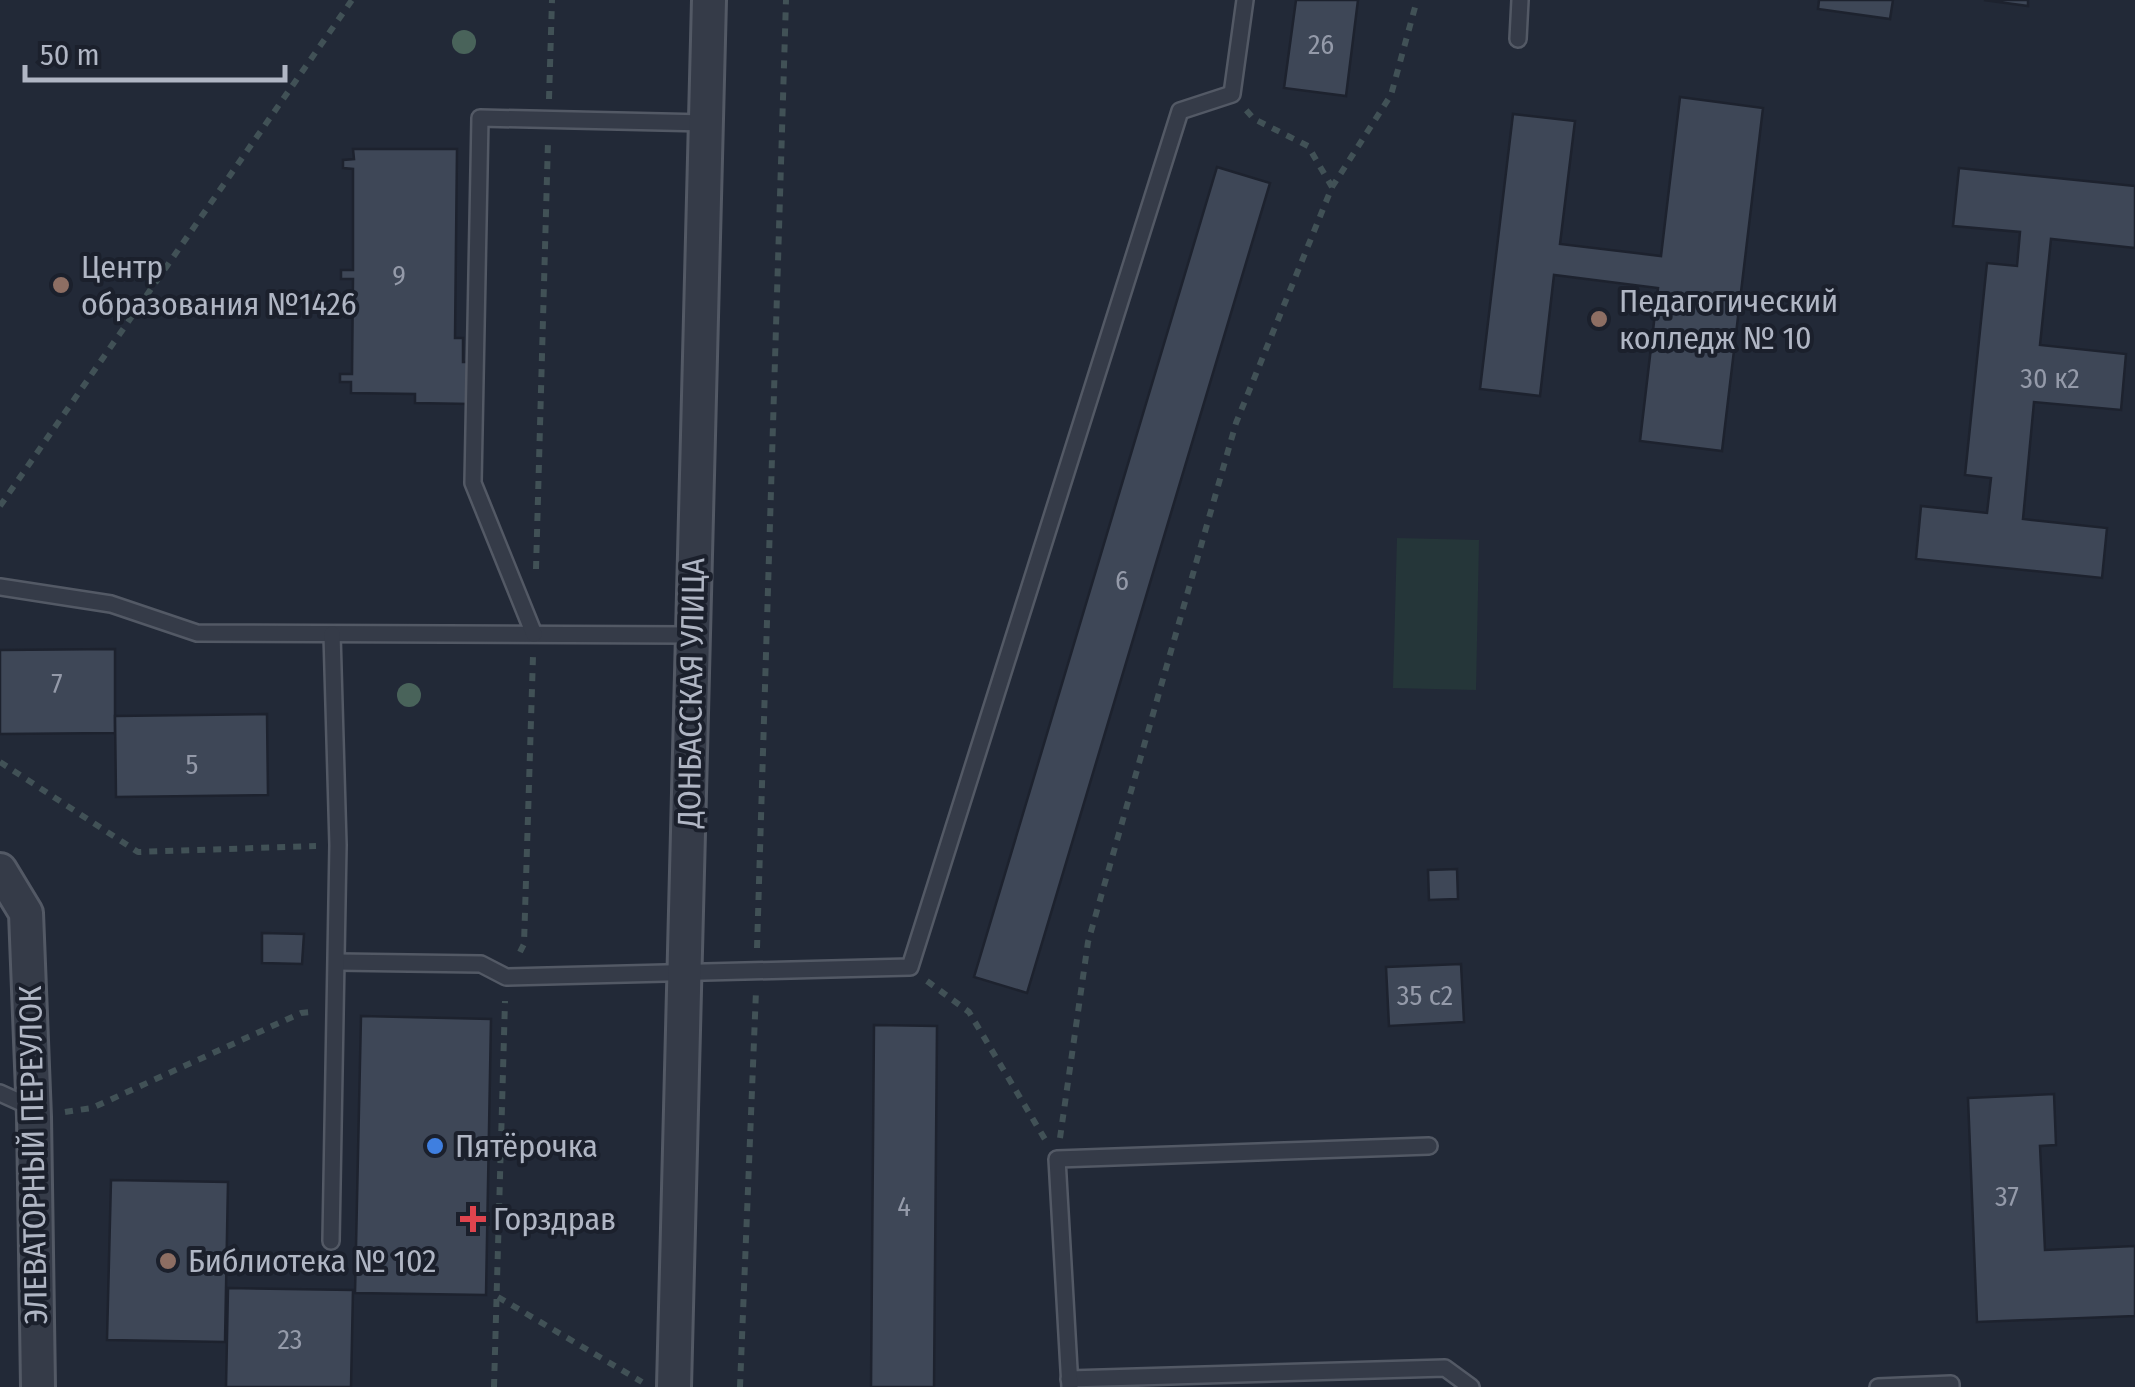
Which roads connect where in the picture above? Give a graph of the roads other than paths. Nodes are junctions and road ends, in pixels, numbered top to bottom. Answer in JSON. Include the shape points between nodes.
{"nodes":[{"id":1,"x":708,"y":0,"type":"edge"},
{"id":2,"x":1245,"y":0,"type":"edge"},
{"id":3,"x":1520,"y":0,"type":"edge"},
{"id":4,"x":1518,"y":39,"type":"dead end"},
{"id":5,"x":706,"y":123,"type":"junction"},
{"id":6,"x":0,"y":587,"type":"edge"},
{"id":7,"x":332,"y":634,"type":"junction"},
{"id":8,"x":534,"y":634,"type":"junction"},
{"id":9,"x":692,"y":635,"type":"junction"},
{"id":10,"x":0,"y":870,"type":"edge"},
{"id":11,"x":337,"y":962,"type":"junction"},
{"id":12,"x":683,"y":974,"type":"junction"},
{"id":13,"x":0,"y":1094,"type":"edge"},
{"id":14,"x":34,"y":1112,"type":"junction"},
{"id":15,"x":1429,"y":1146,"type":"dead end"},
{"id":16,"x":331,"y":1242,"type":"dead end"},
{"id":17,"x":1070,"y":1383,"type":"edge"},
{"id":18,"x":38,"y":1387,"type":"edge"},
{"id":19,"x":674,"y":1387,"type":"edge"},
{"id":20,"x":1471,"y":1387,"type":"edge"},
{"id":21,"x":1878,"y":1387,"type":"edge"},
{"id":22,"x":1951,"y":1387,"type":"edge"}],
"edges":[{"from":1,"to":5,"type":"street","name":"ДОНБАССКАЯ УЛИЦА"},
{"from":2,"to":12,"type":"lane","via":[[1232,94],[1180,110],[910,967]]},
{"from":3,"to":4,"type":"lane"},
{"from":5,"to":8,"type":"lane","via":[[480,118],[474,483]]},
{"from":5,"to":9,"type":"street","name":"ДОНБАССКАЯ УЛИЦА"},
{"from":6,"to":7,"type":"lane","via":[[111,604],[197,633]]},
{"from":7,"to":8,"type":"lane"},
{"from":7,"to":11,"type":"lane"},
{"from":8,"to":9,"type":"lane"},
{"from":9,"to":12,"type":"street","name":"ДОНБАССКАЯ УЛИЦА"},
{"from":10,"to":14,"type":"street","name":"ЭЛЕВАТОРНЫЙ ПЕРЕУЛОК","via":[[26,913]]},
{"from":11,"to":12,"type":"lane","via":[[480,964],[506,977]]},
{"from":11,"to":16,"type":"lane"},
{"from":12,"to":19,"type":"street","name":"ДОНБАССКАЯ УЛИЦА"},
{"from":13,"to":14,"type":"lane"},
{"from":14,"to":18,"type":"street","name":"ЭЛЕВАТОРНЫЙ ПЕРЕУЛОК"},
{"from":15,"to":17,"type":"lane","via":[[1057,1160]]},
{"from":17,"to":20,"type":"lane","via":[[1446,1368]]},
{"from":21,"to":22,"type":"lane"}]}
